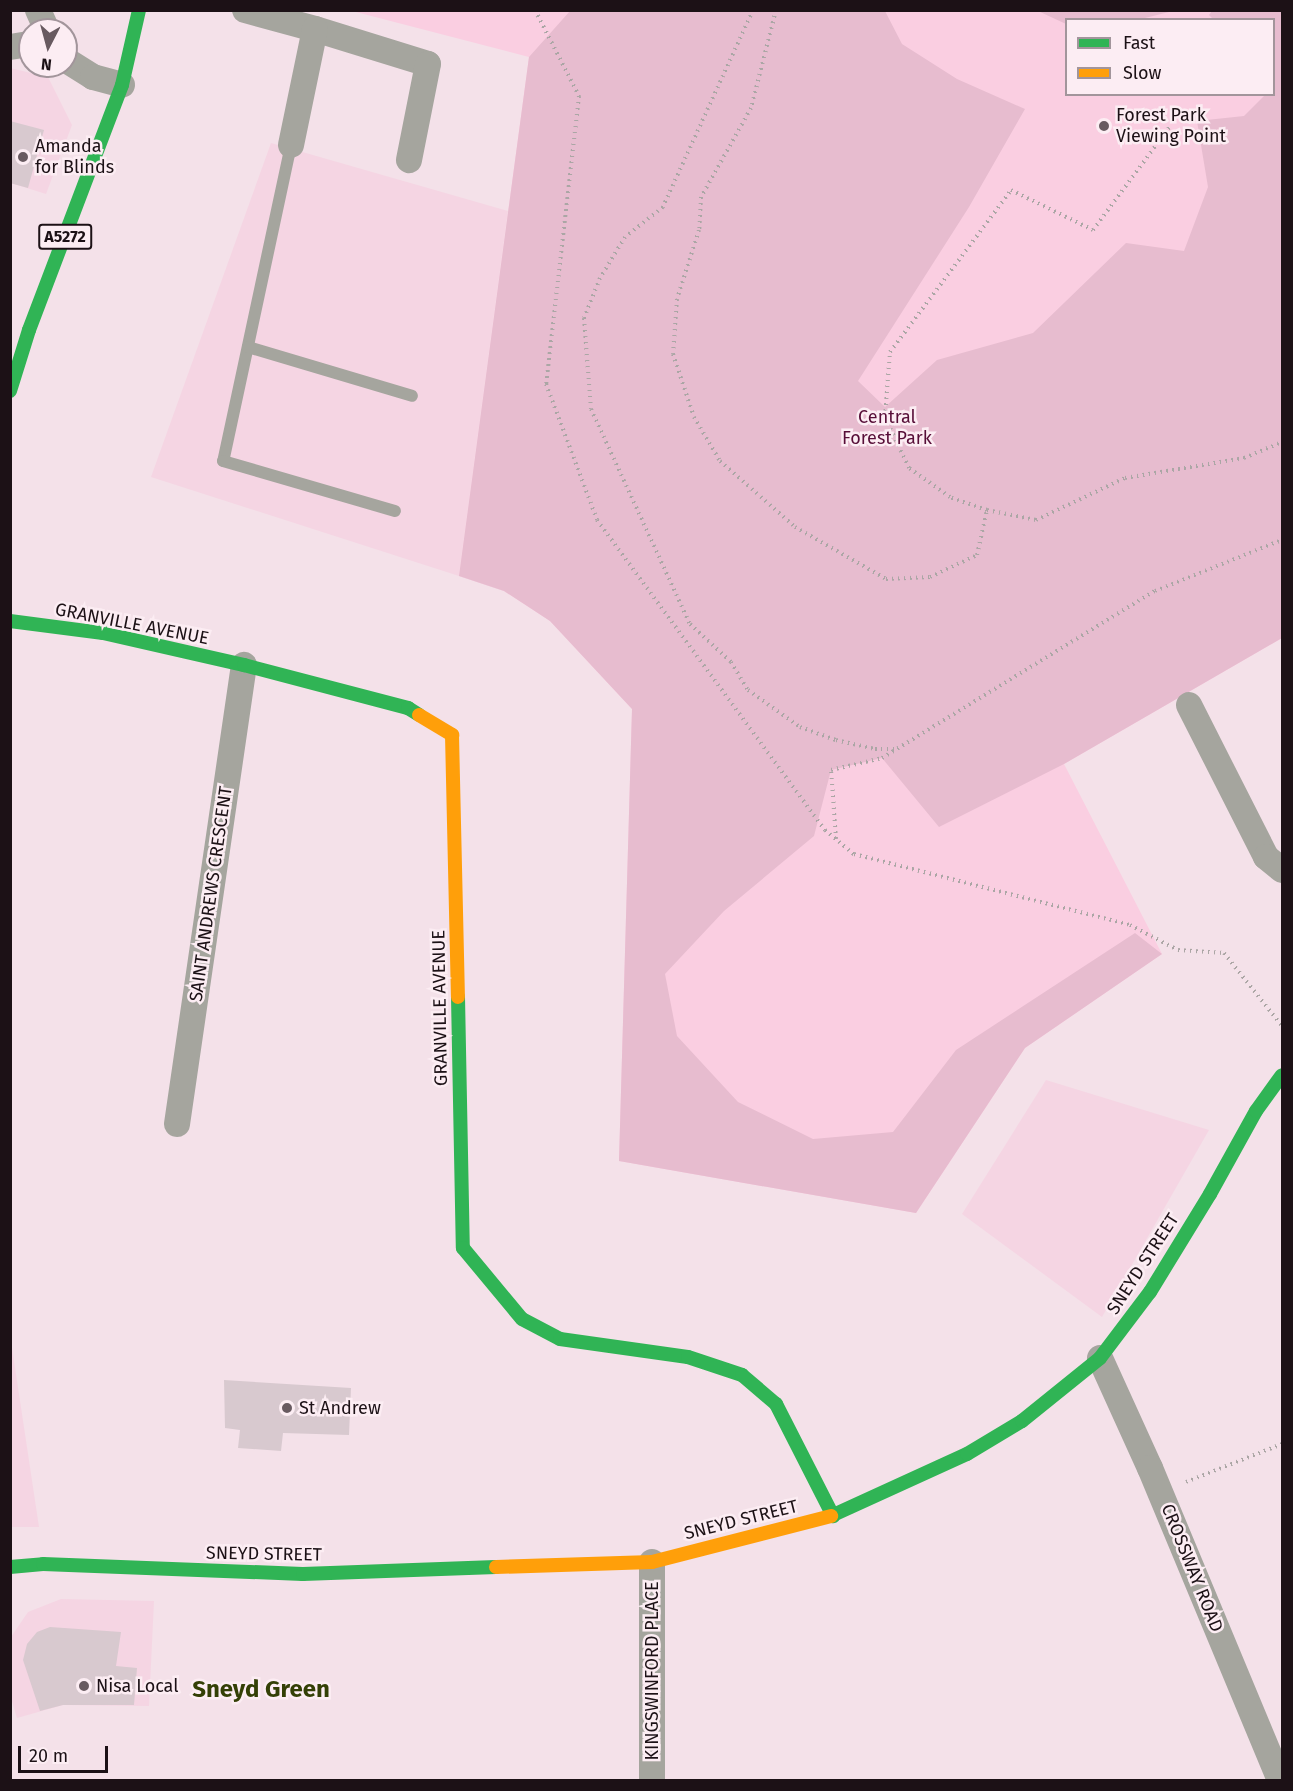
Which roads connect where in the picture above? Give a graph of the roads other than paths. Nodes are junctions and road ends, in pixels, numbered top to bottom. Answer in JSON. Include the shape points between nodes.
{"nodes":[{"id":1,"x":139,"y":10,"type":"edge"},
{"id":2,"x":245,"y":10,"type":"edge"},
{"id":3,"x":315,"y":28,"type":"junction"},
{"id":4,"x":78,"y":68,"type":"edge"},
{"id":5,"x":122,"y":85,"type":"junction"},
{"id":6,"x":291,"y":145,"type":"joint"},
{"id":7,"x":409,"y":160,"type":"dead end"},
{"id":8,"x":248,"y":347,"type":"junction"},
{"id":9,"x":10,"y":391,"type":"edge"},
{"id":10,"x":412,"y":396,"type":"dead end"},
{"id":11,"x":395,"y":511,"type":"dead end"},
{"id":12,"x":10,"y":621,"type":"edge"},
{"id":13,"x":244,"y":665,"type":"junction"},
{"id":14,"x":1189,"y":705,"type":"dead end"},
{"id":15,"x":1282,"y":870,"type":"edge"},
{"id":16,"x":1282,"y":1075,"type":"edge"},
{"id":17,"x":177,"y":1124,"type":"dead end"},
{"id":18,"x":1100,"y":1358,"type":"junction"},
{"id":19,"x":833,"y":1516,"type":"junction"},
{"id":20,"x":652,"y":1562,"type":"junction"},
{"id":21,"x":10,"y":1567,"type":"edge"},
{"id":22,"x":652,"y":1780,"type":"edge"},
{"id":23,"x":1280,"y":1780,"type":"edge"}],
"edges":[{"from":1,"to":5,"type":"street","number":"A5272"},
{"from":2,"to":3,"type":"street"},
{"from":3,"to":6,"type":"street"},
{"from":3,"to":7,"type":"street","via":[[428,64]]},
{"from":4,"to":5,"type":"street","via":[[93,77]]},
{"from":5,"to":9,"type":"street","number":"A5272","via":[[29,330]]},
{"from":6,"to":8,"type":"lane"},
{"from":8,"to":10,"type":"lane"},
{"from":8,"to":11,"type":"lane","via":[[223,461]]},
{"from":12,"to":13,"type":"street","name":"GRANVILLE AVENUE","via":[[103,633]]},
{"from":13,"to":17,"type":"street","name":"SAINT ANDREWS CRESCENT"},
{"from":13,"to":19,"type":"street","name":"GRANVILLE AVENUE","via":[[408,708],[452,735],[463,1248],[522,1318],[560,1339],[688,1357],[742,1375],[776,1404]]},
{"from":14,"to":15,"type":"street","via":[[1266,857]]},
{"from":16,"to":18,"type":"street","name":"SNEYD STREET","via":[[1256,1111],[1150,1292]]},
{"from":18,"to":19,"type":"street","name":"SNEYD STREET","via":[[1013,1427],[967,1454]]},
{"from":18,"to":23,"type":"street","name":"CROSSWAY ROAD","via":[[1161,1492]]},
{"from":19,"to":20,"type":"street","name":"SNEYD STREET"},
{"from":20,"to":21,"type":"street","name":"SNEYD STREET","via":[[303,1574],[43,1564]]},
{"from":20,"to":22,"type":"street","name":"KINGSWINFORD PLACE"}]}
